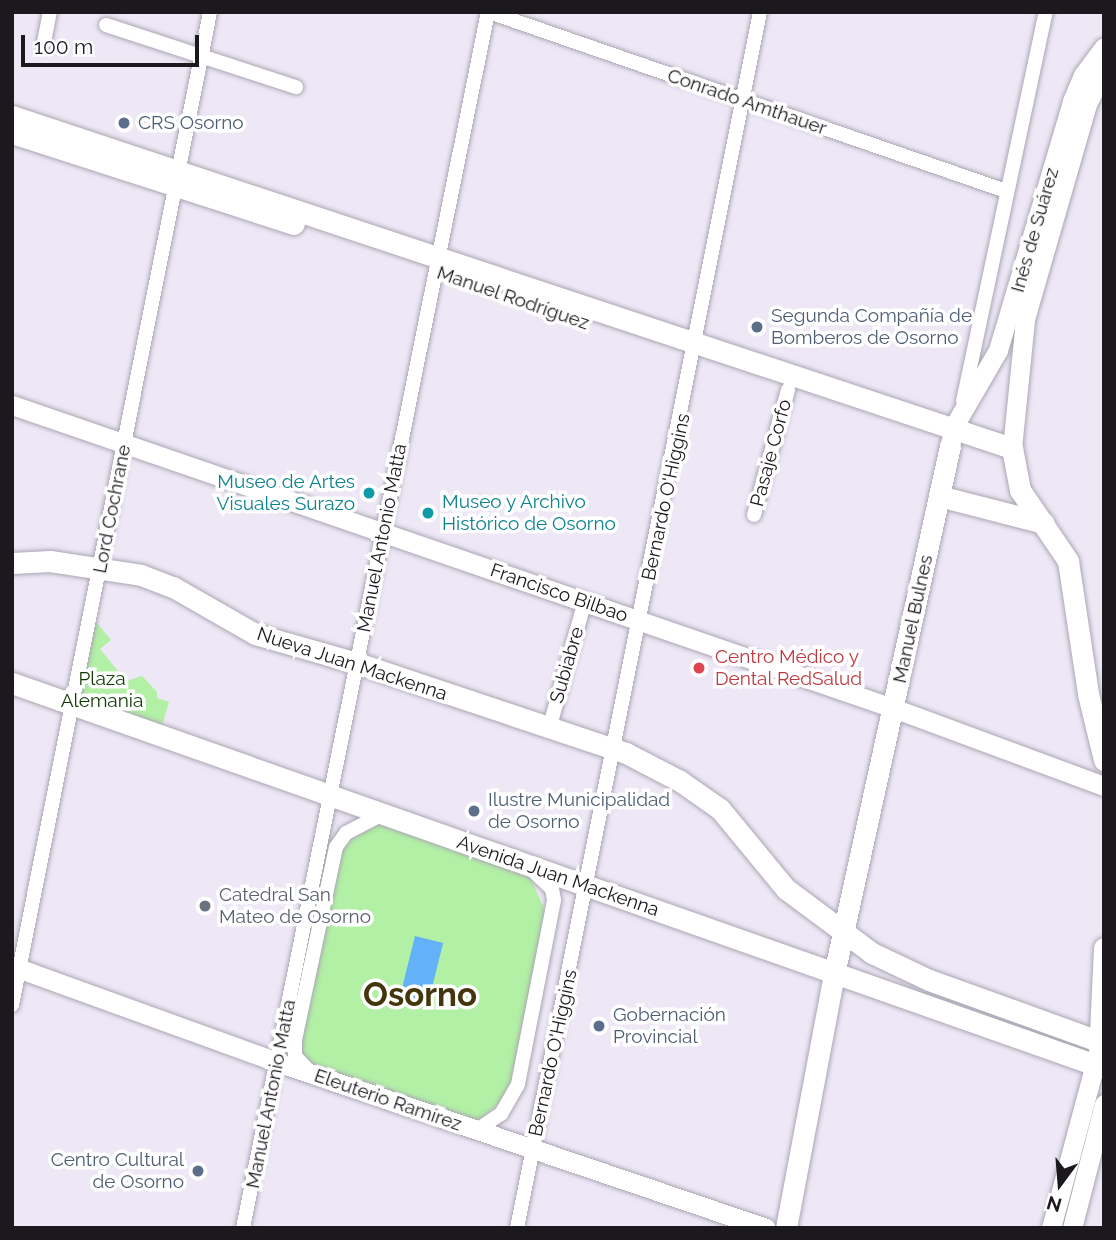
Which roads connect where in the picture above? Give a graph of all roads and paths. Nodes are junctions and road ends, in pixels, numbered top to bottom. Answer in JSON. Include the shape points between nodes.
{"nodes":[{"id":1,"x":50,"y":12,"type":"edge"},
{"id":2,"x":210,"y":12,"type":"edge"},
{"id":3,"x":489,"y":12,"type":"edge"},
{"id":4,"x":760,"y":12,"type":"edge"},
{"id":5,"x":1046,"y":12,"type":"edge"},
{"id":6,"x":106,"y":24,"type":"dead end"},
{"id":7,"x":44,"y":42,"type":"dead end"},
{"id":8,"x":1104,"y":47,"type":"edge"},
{"id":9,"x":201,"y":56,"type":"junction"},
{"id":10,"x":1104,"y":71,"type":"edge"},
{"id":11,"x":296,"y":87,"type":"dead end"},
{"id":12,"x":741,"y":100,"type":"junction"},
{"id":13,"x":12,"y":116,"type":"edge"},
{"id":14,"x":12,"y":133,"type":"edge"},
{"id":15,"x":1060,"y":168,"type":"junction"},
{"id":16,"x":179,"y":177,"type":"junction"},
{"id":17,"x":1006,"y":191,"type":"junction"},
{"id":18,"x":437,"y":265,"type":"junction"},
{"id":19,"x":695,"y":353,"type":"junction"},
{"id":20,"x":788,"y":390,"type":"junction"},
{"id":21,"x":12,"y":405,"type":"edge"},
{"id":22,"x":961,"y":411,"type":"junction"},
{"id":23,"x":125,"y":444,"type":"junction"},
{"id":24,"x":949,"y":447,"type":"junction"},
{"id":25,"x":1012,"y":456,"type":"junction"},
{"id":26,"x":1020,"y":490,"type":"junction"},
{"id":27,"x":939,"y":496,"type":"junction"},
{"id":28,"x":754,"y":516,"type":"dead end"},
{"id":29,"x":1044,"y":523,"type":"junction"},
{"id":30,"x":383,"y":533,"type":"junction"},
{"id":31,"x":12,"y":563,"type":"edge"},
{"id":32,"x":101,"y":566,"type":"junction"},
{"id":33,"x":585,"y":601,"type":"junction"},
{"id":34,"x":641,"y":620,"type":"junction"},
{"id":35,"x":357,"y":663,"type":"junction"},
{"id":36,"x":12,"y":683,"type":"edge"},
{"id":37,"x":74,"y":705,"type":"junction"},
{"id":38,"x":893,"y":708,"type":"junction"},
{"id":39,"x":549,"y":729,"type":"junction"},
{"id":40,"x":615,"y":748,"type":"junction"},
{"id":41,"x":1104,"y":760,"type":"edge"},
{"id":42,"x":1104,"y":786,"type":"edge"},
{"id":43,"x":333,"y":796,"type":"junction"},
{"id":44,"x":383,"y":814,"type":"junction"},
{"id":45,"x":527,"y":865,"type":"junction"},
{"id":46,"x":587,"y":886,"type":"junction"},
{"id":47,"x":844,"y":936,"type":"junction"},
{"id":48,"x":1104,"y":948,"type":"edge"},
{"id":49,"x":16,"y":967,"type":"edge"},
{"id":50,"x":834,"y":974,"type":"junction"},
{"id":51,"x":12,"y":1005,"type":"edge"},
{"id":52,"x":1102,"y":1053,"type":"edge"},
{"id":53,"x":277,"y":1062,"type":"junction"},
{"id":54,"x":311,"y":1073,"type":"junction"},
{"id":55,"x":1104,"y":1104,"type":"edge"},
{"id":56,"x":477,"y":1130,"type":"junction"},
{"id":57,"x":533,"y":1149,"type":"junction"},
{"id":58,"x":1064,"y":1176,"type":"junction"},
{"id":59,"x":1084,"y":1181,"type":"junction"},
{"id":60,"x":1052,"y":1224,"type":"edge"},
{"id":61,"x":1073,"y":1226,"type":"edge"},
{"id":62,"x":243,"y":1228,"type":"edge"},
{"id":63,"x":517,"y":1228,"type":"edge"},
{"id":64,"x":765,"y":1228,"type":"edge"},
{"id":65,"x":786,"y":1228,"type":"edge"}],
"edges":[{"from":1,"to":7,"type":"street"},
{"from":2,"to":9,"type":"street","name":"Lord Cochrane"},
{"from":3,"to":12,"type":"street","name":"Conrado Amthauer"},
{"from":3,"to":18,"type":"street","name":"Manuel Antonio Matta"},
{"from":4,"to":12,"type":"street","name":"Bernardo O'Higgins"},
{"from":5,"to":17,"type":"street","name":"Manuel Bulnes"},
{"from":6,"to":9,"type":"street"},
{"from":8,"to":15,"type":"main road","name":"Inés de Suárez","via":[[1077,88]]},
{"from":9,"to":11,"type":"street"},
{"from":9,"to":16,"type":"street","name":"Lord Cochrane"},
{"from":10,"to":15,"type":"main road","name":"Inés de Suárez"},
{"from":12,"to":17,"type":"street","name":"Conrado Amthauer"},
{"from":12,"to":19,"type":"street","name":"Bernardo O'Higgins"},
{"from":13,"to":16,"type":"main road","name":"Manuel Rodríguez"},
{"from":14,"to":16,"type":"main road","name":"Manuel Rodríguez"},
{"from":15,"to":22,"type":"main road","name":"Inés de Suárez","via":[[998,350]]},
{"from":15,"to":25,"type":"main road","name":"Inés de Suárez","via":[[1024,318]]},
{"from":16,"to":18,"type":"main road","name":"Manuel Rodríguez"},
{"from":16,"to":23,"type":"street","name":"Lord Cochrane"},
{"from":17,"to":22,"type":"street","name":"Manuel Bulnes"},
{"from":18,"to":19,"type":"main road","name":"Manuel Rodríguez"},
{"from":18,"to":30,"type":"street","name":"Manuel Antonio Matta"},
{"from":19,"to":20,"type":"main road","name":"Manuel Rodríguez"},
{"from":19,"to":24,"type":"main road","name":"Manuel Rodríguez"},
{"from":19,"to":34,"type":"street","name":"Bernardo O'Higgins"},
{"from":20,"to":24,"type":"main road","name":"Manuel Rodríguez"},
{"from":20,"to":28,"type":"street","name":"Pasaje Corfo"},
{"from":21,"to":23,"type":"main road","name":"Francisco Bilbao"},
{"from":22,"to":24,"type":"main road","name":"Manuel Bulnes"},
{"from":23,"to":30,"type":"main road","name":"Francisco Bilbao"},
{"from":23,"to":32,"type":"street","name":"Lord Cochrane"},
{"from":24,"to":25,"type":"main road","name":"Manuel Rodríguez"},
{"from":24,"to":26,"type":"main road","via":[[965,490],[983,502],[1011,506]]},
{"from":24,"to":27,"type":"main road","name":"Manuel Bulnes"},
{"from":25,"to":26,"type":"main road"},
{"from":26,"to":29,"type":"main road"},
{"from":27,"to":29,"type":"main road"},
{"from":27,"to":38,"type":"main road","name":"Manuel Bulnes"},
{"from":29,"to":41,"type":"main road","via":[[1068,561],[1088,698]]},
{"from":30,"to":33,"type":"main road","name":"Francisco Bilbao"},
{"from":30,"to":35,"type":"street","name":"Manuel Antonio Matta"},
{"from":31,"to":32,"type":"main road","name":"Nueva Juan Mackenna"},
{"from":32,"to":35,"type":"main road","name":"Nueva Juan Mackenna","via":[[173,587],[255,634]]},
{"from":32,"to":37,"type":"street","name":"Lord Cochrane"},
{"from":33,"to":34,"type":"main road","name":"Francisco Bilbao"},
{"from":33,"to":39,"type":"street","name":"Subiabre"},
{"from":34,"to":38,"type":"main road","name":"Francisco Bilbao"},
{"from":34,"to":40,"type":"street","name":"Bernardo O'Higgins"},
{"from":35,"to":39,"type":"main road","name":"Nueva Juan Mackenna"},
{"from":35,"to":43,"type":"street","name":"Manuel Antonio Matta"},
{"from":36,"to":37,"type":"main road","name":"Avenida Juan Mackenna"},
{"from":37,"to":43,"type":"main road","name":"Avenida Juan Mackenna"},
{"from":37,"to":49,"type":"street","name":"Lord Cochrane"},
{"from":38,"to":42,"type":"main road","name":"Francisco Bilbao"},
{"from":38,"to":47,"type":"main road","name":"Manuel Bulnes"},
{"from":39,"to":40,"type":"main road","name":"Nueva Juan Mackenna"},
{"from":40,"to":46,"type":"street","name":"Bernardo O'Higgins"},
{"from":40,"to":47,"type":"main road","via":[[681,780],[720,809],[786,889]]},
{"from":43,"to":44,"type":"main road","name":"Avenida Juan Mackenna"},
{"from":43,"to":53,"type":"street","name":"Manuel Antonio Matta"},
{"from":44,"to":45,"type":"main road","name":"Avenida Juan Mackenna"},
{"from":44,"to":54,"type":"street","name":"Manuel Antonio Matta","via":[[346,833],[336,847],[295,1040],[295,1056]]},
{"from":45,"to":46,"type":"main road","name":"Avenida Juan Mackenna"},
{"from":45,"to":56,"type":"street","name":"Bernardo O'Higgins","via":[[552,889],[552,913],[518,1084],[501,1114]]},
{"from":46,"to":50,"type":"main road","name":"Avenida Juan Mackenna"},
{"from":46,"to":57,"type":"street","name":"Bernardo O'Higgins"},
{"from":47,"to":50,"type":"main road","name":"Manuel Bulnes"},
{"from":47,"to":52,"type":"main road","via":[[909,972]]},
{"from":48,"to":52,"type":"main road"},
{"from":49,"to":51,"type":"street","name":"Lord Cochrane"},
{"from":49,"to":53,"type":"main road","name":"Eleuterio Ramírez"},
{"from":50,"to":52,"type":"main road","name":"Avenida Juan Mackenna"},
{"from":50,"to":65,"type":"main road","name":"Manuel Bulnes"},
{"from":52,"to":58,"type":"main road"},
{"from":53,"to":54,"type":"main road","name":"Eleuterio Ramírez"},
{"from":53,"to":62,"type":"street","name":"Manuel Antonio Matta"},
{"from":54,"to":56,"type":"main road","name":"Eleuterio Ramírez"},
{"from":55,"to":59,"type":"main road"},
{"from":56,"to":57,"type":"main road","name":"Eleuterio Ramírez"},
{"from":57,"to":63,"type":"street","name":"Bernardo O'Higgins"},
{"from":57,"to":64,"type":"main road","name":"Eleuterio Ramírez"},
{"from":58,"to":59,"type":"main road"},
{"from":58,"to":60,"type":"main road"},
{"from":59,"to":61,"type":"main road"},
{"from":60,"to":61,"type":"main road"}]}
